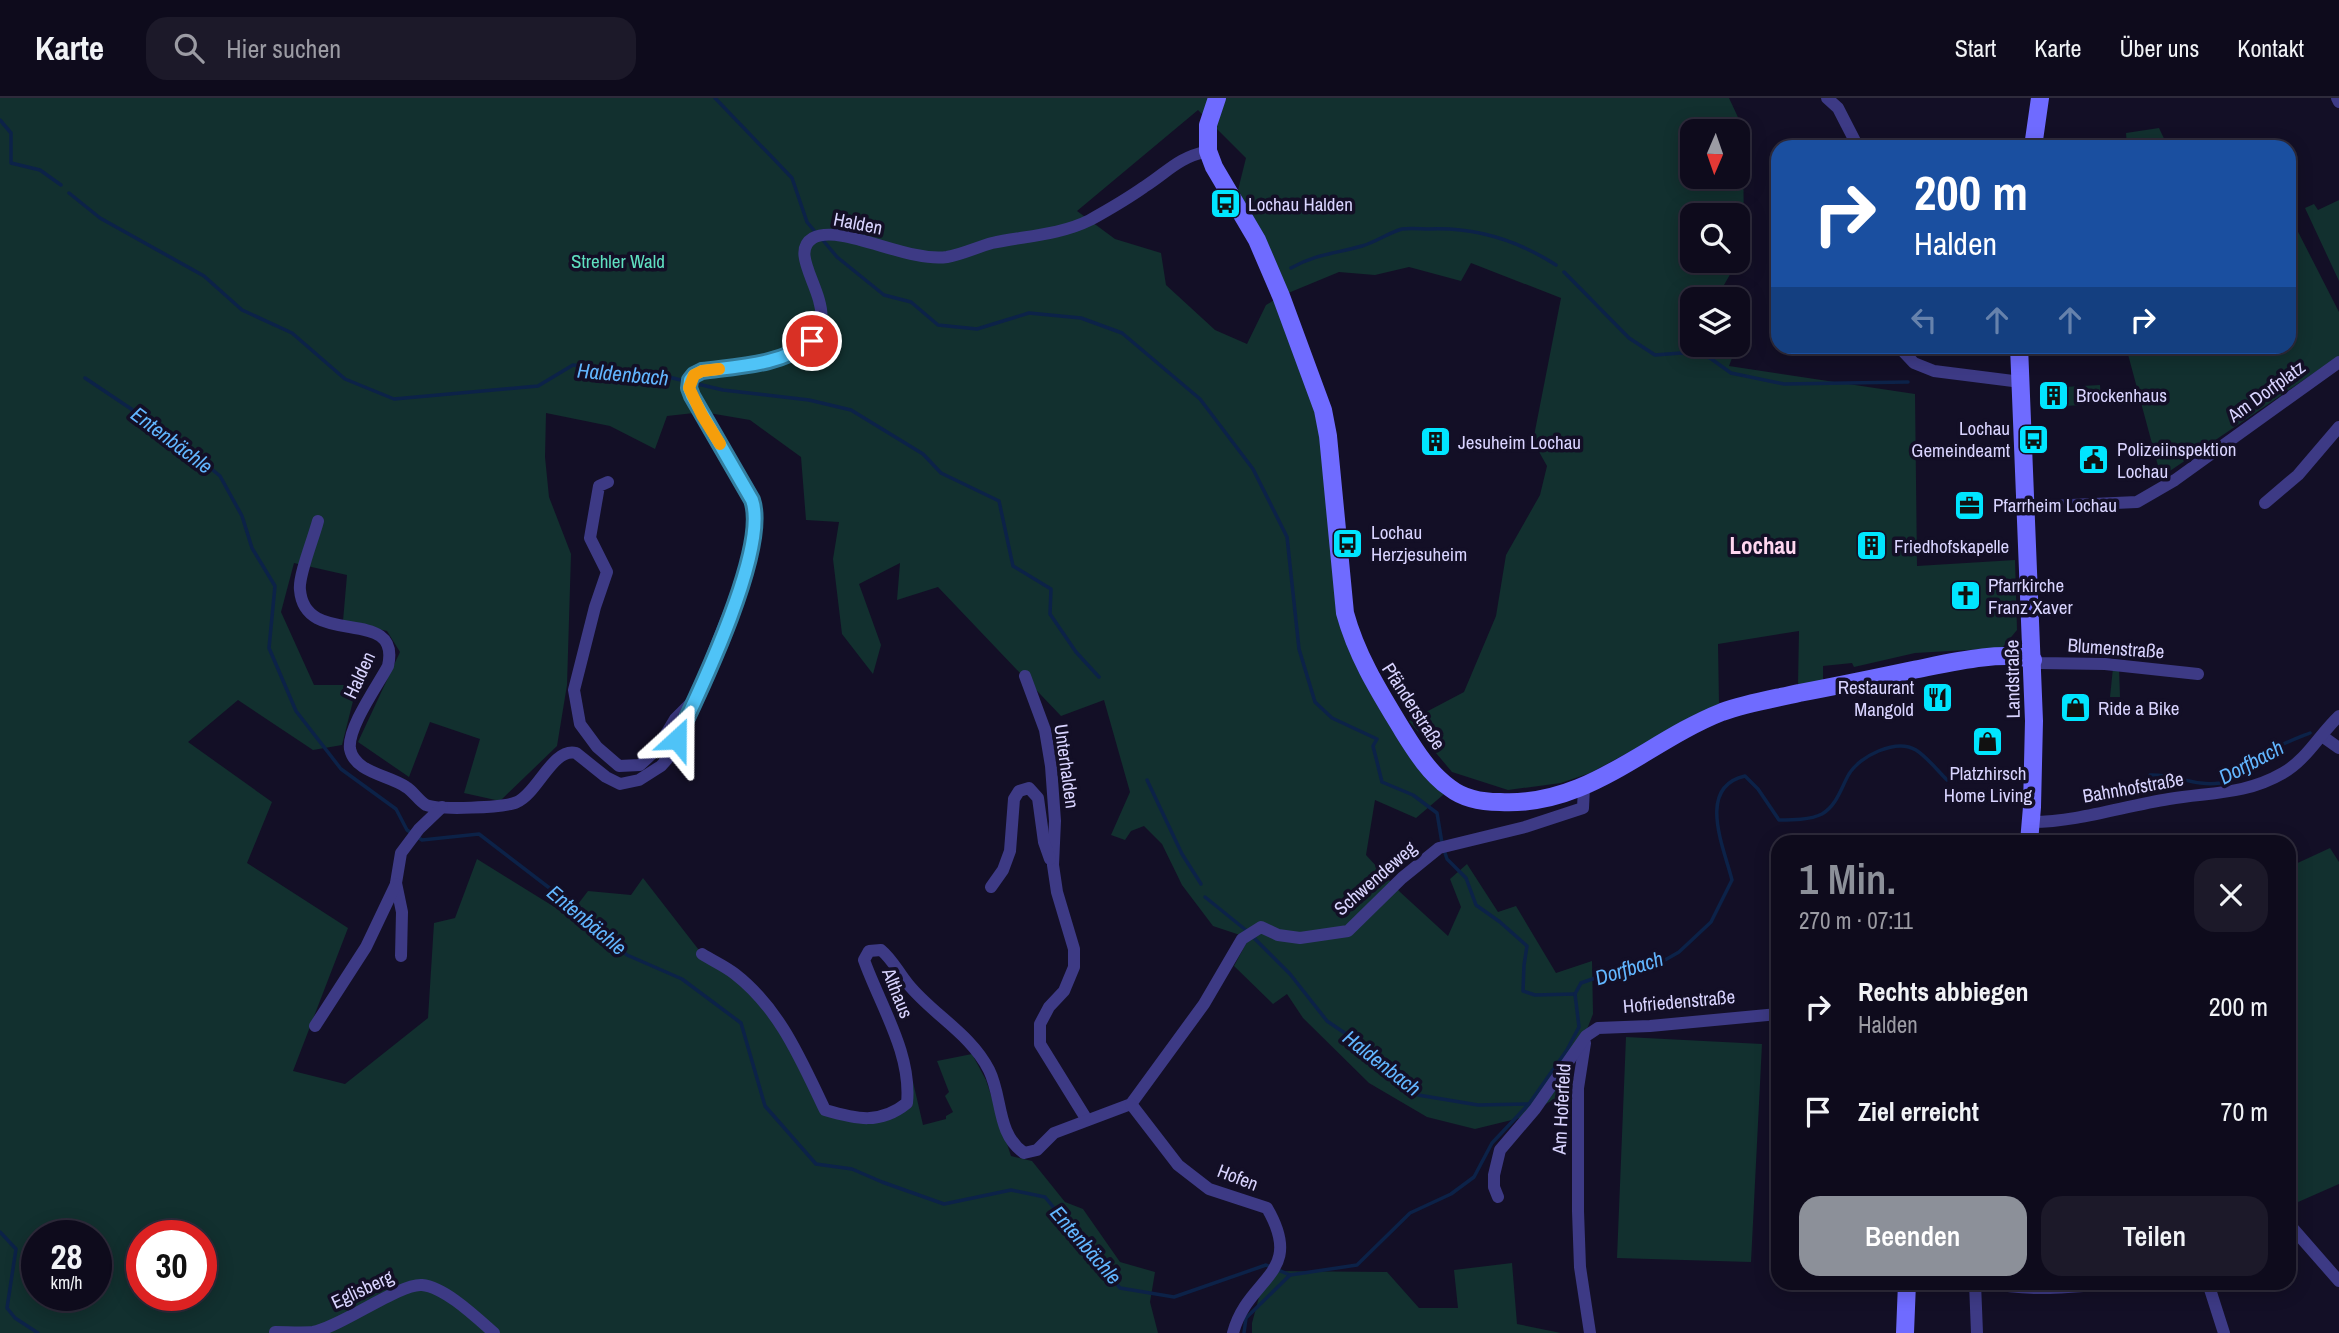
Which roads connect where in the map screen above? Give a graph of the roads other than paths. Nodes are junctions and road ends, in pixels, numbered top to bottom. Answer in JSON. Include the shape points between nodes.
{"nodes":[{"id":1,"x":1217,"y":98,"type":"edge"},
{"id":2,"x":1827,"y":98,"type":"edge"},
{"id":3,"x":2040,"y":98,"type":"edge"},
{"id":4,"x":1854,"y":140,"type":"edge"},
{"id":5,"x":2034,"y":140,"type":"edge"},
{"id":6,"x":1208,"y":151,"type":"junction"},
{"id":7,"x":1906,"y":354,"type":"edge"},
{"id":8,"x":2019,"y":354,"type":"edge"},
{"id":9,"x":2338,"y":366,"type":"edge"},
{"id":10,"x":2021,"y":382,"type":"junction"},
{"id":11,"x":2339,"y":427,"type":"edge"},
{"id":12,"x":608,"y":482,"type":"dead end"},
{"id":13,"x":2265,"y":503,"type":"dead end"},
{"id":14,"x":2025,"y":507,"type":"junction"},
{"id":15,"x":318,"y":521,"type":"dead end"},
{"id":16,"x":2033,"y":660,"type":"junction"},
{"id":17,"x":2197,"y":674,"type":"dead end"},
{"id":18,"x":1025,"y":676,"type":"dead end"},
{"id":19,"x":695,"y":699,"type":"junction"},
{"id":20,"x":2339,"y":716,"type":"edge"},
{"id":21,"x":2322,"y":736,"type":"junction"},
{"id":22,"x":2339,"y":748,"type":"edge"},
{"id":23,"x":1584,"y":787,"type":"junction"},
{"id":24,"x":442,"y":807,"type":"junction"},
{"id":25,"x":2031,"y":822,"type":"junction"},
{"id":26,"x":2030,"y":835,"type":"edge"},
{"id":27,"x":1053,"y":865,"type":"junction"},
{"id":28,"x":396,"y":883,"type":"junction"},
{"id":29,"x":991,"y":887,"type":"dead end"},
{"id":30,"x":702,"y":954,"type":"dead end"},
{"id":31,"x":401,"y":956,"type":"dead end"},
{"id":32,"x":1771,"y":1015,"type":"edge"},
{"id":33,"x":315,"y":1026,"type":"dead end"},
{"id":34,"x":1586,"y":1036,"type":"junction"},
{"id":35,"x":1131,"y":1104,"type":"junction"},
{"id":36,"x":1087,"y":1120,"type":"junction"},
{"id":37,"x":1498,"y":1197,"type":"dead end"},
{"id":38,"x":2296,"y":1232,"type":"edge"},
{"id":39,"x":2339,"y":1281,"type":"edge"},
{"id":40,"x":1907,"y":1290,"type":"edge"},
{"id":41,"x":1975,"y":1290,"type":"edge"},
{"id":42,"x":2210,"y":1290,"type":"edge"},
{"id":43,"x":275,"y":1332,"type":"edge"},
{"id":44,"x":494,"y":1333,"type":"edge"},
{"id":45,"x":1233,"y":1333,"type":"edge"},
{"id":46,"x":1590,"y":1333,"type":"edge"},
{"id":47,"x":1905,"y":1333,"type":"edge"},
{"id":48,"x":1978,"y":1333,"type":"edge"},
{"id":49,"x":2224,"y":1333,"type":"edge"}],
"edges":[{"from":1,"to":6,"type":"street","via":[[1208,125]]},
{"from":2,"to":4,"type":"street","via":[[1838,108]]},
{"from":3,"to":5,"type":"street"},
{"from":6,"to":19,"type":"street","name":"Halden","via":[[1181,159],[1088,221],[1053,233],[935,259],[834,234],[814,238],[806,246],[805,264],[823,309],[812,341],[769,361],[702,371],[694,375],[689,388],[755,510],[753,540],[739,588]]},
{"from":6,"to":23,"type":"street","name":"Pfänderstraße","via":[[1257,240],[1323,410],[1345,613],[1363,664],[1411,744],[1450,789],[1487,802],[1518,803]]},
{"from":7,"to":10,"type":"street","via":[[1934,372]]},
{"from":8,"to":10,"type":"street","name":"Landstraße"},
{"from":9,"to":14,"type":"street","name":"Am Dorfplatz","via":[[2137,502]]},
{"from":10,"to":14,"type":"street","name":"Landstraße"},
{"from":11,"to":13,"type":"street","via":[[2298,475]]},
{"from":12,"to":19,"type":"street","name":"Halden","via":[[599,486],[590,538],[607,572],[574,690],[580,724],[619,766],[640,765]]},
{"from":14,"to":16,"type":"street","name":"Landstraße"},
{"from":15,"to":24,"type":"street","name":"Halden","via":[[299,589],[308,611],[325,623],[376,632],[388,641],[391,654],[352,734],[353,755],[361,765],[405,786],[426,805]]},
{"from":16,"to":17,"type":"street","name":"Blumenstraße"},
{"from":16,"to":23,"type":"street","name":"Pfänderstraße","via":[[2014,656],[1962,661],[1746,704],[1705,720]]},
{"from":16,"to":25,"type":"street","name":"Landstraße"},
{"from":18,"to":27,"type":"street","name":"Unterhalden","via":[[1045,730],[1051,766]]},
{"from":19,"to":24,"type":"street","name":"Halden","via":[[669,757],[639,780],[613,782],[571,751],[551,765],[520,802],[500,807]]},
{"from":20,"to":21,"type":"street","name":"Bahnhofstraße"},
{"from":21,"to":22,"type":"street"},
{"from":21,"to":25,"type":"street","name":"Bahnhofstraße","via":[[2285,772],[2239,791]]},
{"from":23,"to":35,"type":"street","name":"Schwendeweg","via":[[1583,808],[1444,847],[1402,878],[1348,931],[1300,938],[1261,928],[1242,939],[1204,1004]]},
{"from":24,"to":28,"type":"street","via":[[401,853]]},
{"from":25,"to":26,"type":"street","name":"Landstraße"},
{"from":27,"to":29,"type":"street","name":"Unterhalden","via":[[1044,842],[1038,798],[1029,788],[1014,799],[1010,851]]},
{"from":27,"to":36,"type":"street","name":"Unterhalden","via":[[1074,949],[1074,967],[1064,991],[1040,1024],[1040,1044]]},
{"from":28,"to":31,"type":"street","via":[[402,912]]},
{"from":28,"to":33,"type":"street","via":[[366,947]]},
{"from":30,"to":36,"type":"street","name":"Althaus","via":[[735,974],[763,1001],[789,1034],[825,1110],[870,1120],[907,1103],[906,1073],[864,960],[869,951],[881,950],[909,985],[976,1050],[990,1072],[1012,1144],[1024,1153],[1037,1150],[1054,1133]]},
{"from":32,"to":34,"type":"street","name":"Hofriedenstraße","via":[[1598,1028]]},
{"from":34,"to":37,"type":"street","name":"Am Hoferfeld","via":[[1535,1110],[1500,1150],[1494,1175]]},
{"from":34,"to":46,"type":"street","name":"Am Hoferfeld","via":[[1578,1088],[1578,1212]]},
{"from":35,"to":36,"type":"street","name":"Althaus"},
{"from":35,"to":45,"type":"street","name":"Hofen","via":[[1178,1165],[1209,1189],[1267,1208],[1275,1222],[1282,1242],[1278,1262],[1248,1300]]},
{"from":38,"to":39,"type":"street"},
{"from":40,"to":47,"type":"street"},
{"from":41,"to":48,"type":"street"},
{"from":42,"to":49,"type":"street"},
{"from":43,"to":44,"type":"street","name":"Eglisberg","via":[[313,1333],[420,1285],[454,1301]]}]}
